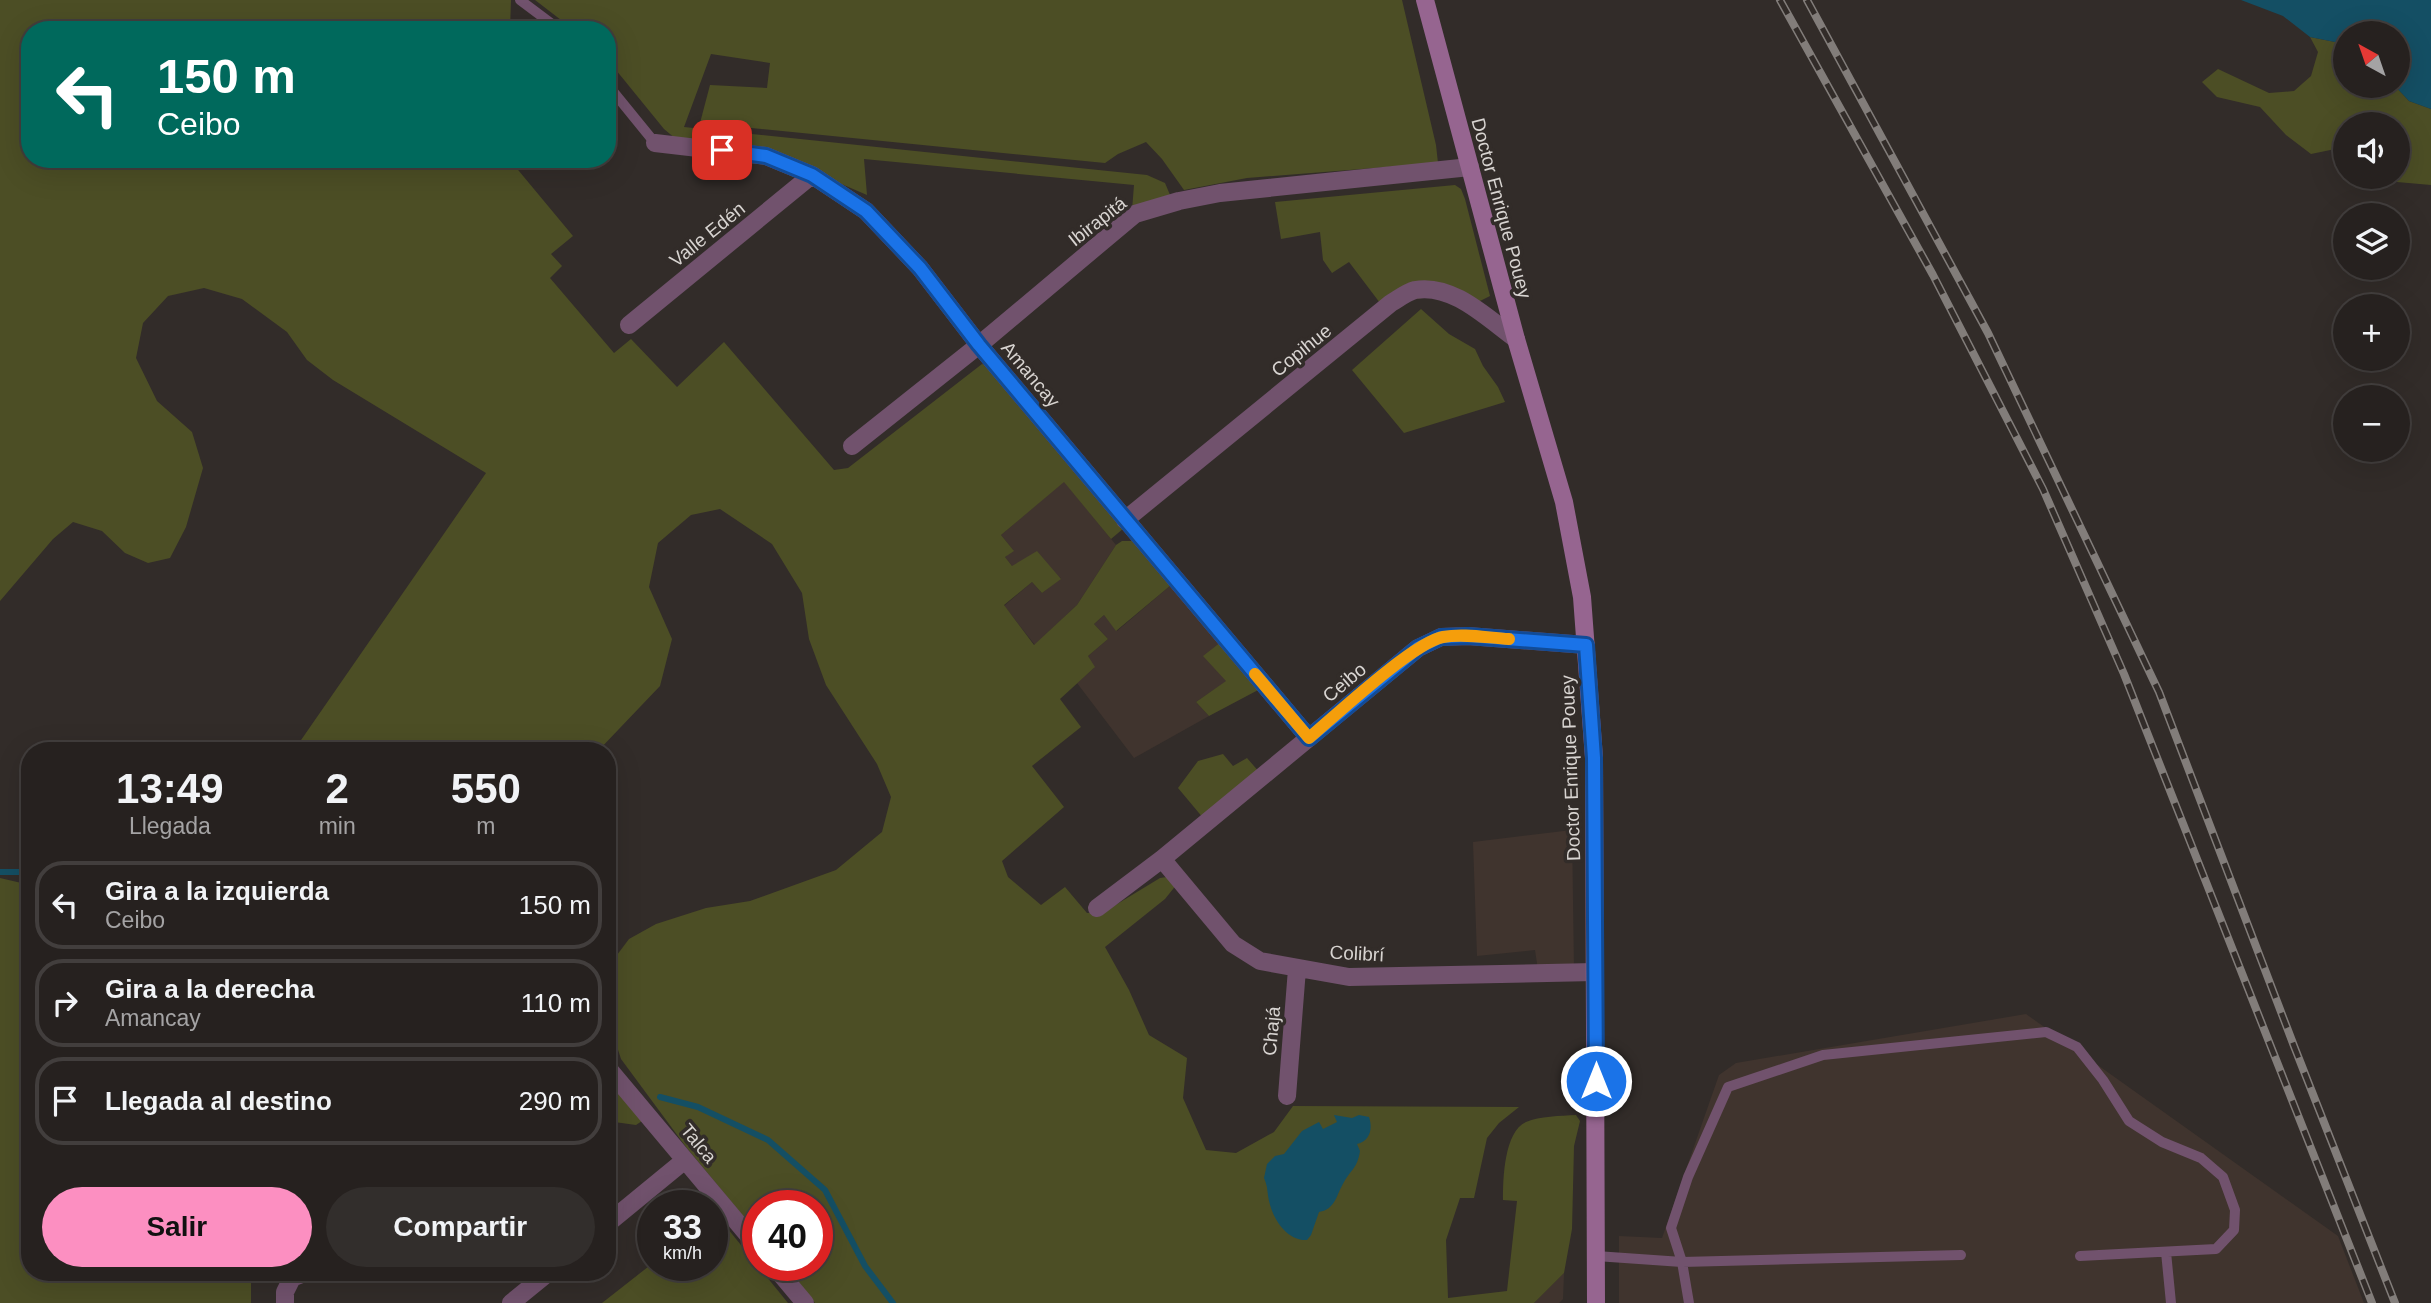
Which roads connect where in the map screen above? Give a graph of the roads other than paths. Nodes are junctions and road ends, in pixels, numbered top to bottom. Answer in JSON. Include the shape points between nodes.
{"nodes":[{"id":1,"x":520,"y":0,"type":"edge"},
{"id":2,"x":1425,"y":0,"type":"edge"},
{"id":3,"x":548,"y":21,"type":"edge"},
{"id":4,"x":616,"y":95,"type":"edge"},
{"id":5,"x":655,"y":143,"type":"joint"},
{"id":6,"x":1470,"y":167,"type":"junction"},
{"id":7,"x":812,"y":175,"type":"junction"},
{"id":8,"x":629,"y":325,"type":"dead end"},
{"id":9,"x":1516,"y":339,"type":"junction"},
{"id":10,"x":979,"y":345,"type":"junction"},
{"id":11,"x":852,"y":446,"type":"dead end"},
{"id":12,"x":1125,"y":520,"type":"junction"},
{"id":13,"x":1586,"y":645,"type":"junction"},
{"id":14,"x":1309,"y":738,"type":"junction"},
{"id":15,"x":1162,"y":859,"type":"junction"},
{"id":16,"x":1097,"y":908,"type":"dead end"},
{"id":17,"x":1297,"y":969,"type":"junction"},
{"id":18,"x":1595,"y":972,"type":"junction"},
{"id":19,"x":616,"y":1078,"type":"edge"},
{"id":20,"x":1287,"y":1096,"type":"dead end"},
{"id":21,"x":685,"y":1160,"type":"junction"},
{"id":22,"x":616,"y":1217,"type":"edge"},
{"id":23,"x":742,"y":1228,"type":"edge"},
{"id":24,"x":2166,"y":1252,"type":"junction"},
{"id":25,"x":1961,"y":1255,"type":"dead end"},
{"id":26,"x":1596,"y":1256,"type":"junction"},
{"id":27,"x":2080,"y":1256,"type":"dead end"},
{"id":28,"x":1682,"y":1262,"type":"junction"},
{"id":29,"x":290,"y":1281,"type":"edge"},
{"id":30,"x":538,"y":1281,"type":"edge"},
{"id":31,"x":786,"y":1281,"type":"edge"},
{"id":32,"x":285,"y":1303,"type":"edge"},
{"id":33,"x":511,"y":1303,"type":"edge"},
{"id":34,"x":805,"y":1303,"type":"edge"},
{"id":35,"x":1596,"y":1303,"type":"edge"},
{"id":36,"x":1689,"y":1303,"type":"edge"},
{"id":37,"x":2171,"y":1303,"type":"edge"}],
"edges":[{"from":1,"to":3,"type":"lane"},
{"from":2,"to":6,"type":"street","name":"Doctor Enrique Pouey"},
{"from":4,"to":5,"type":"lane"},
{"from":5,"to":7,"type":"street","name":"Amancay","via":[[766,156]]},
{"from":6,"to":9,"type":"street","name":"Doctor Enrique Pouey"},
{"from":6,"to":10,"type":"street","name":"Ibirapitá","via":[[1220,193],[1135,214]]},
{"from":7,"to":8,"type":"street","name":"Valle Edén"},
{"from":7,"to":10,"type":"street","name":"Amancay","via":[[866,211],[920,268]]},
{"from":9,"to":12,"type":"street","name":"Copihue","via":[[1470,305],[1440,291],[1414,290],[1391,303]]},
{"from":9,"to":13,"type":"street","name":"Doctor Enrique Pouey","via":[[1564,502],[1583,597]]},
{"from":10,"to":11,"type":"street","name":"Ibirapitá"},
{"from":10,"to":12,"type":"street","name":"Amancay"},
{"from":12,"to":14,"type":"street","name":"Amancay"},
{"from":13,"to":14,"type":"street","name":"Ceibo","via":[[1441,637],[1418,648]]},
{"from":13,"to":18,"type":"street","name":"Doctor Enrique Pouey","via":[[1594,758]]},
{"from":14,"to":15,"type":"street","name":"Ceibo"},
{"from":15,"to":16,"type":"street","name":"Ceibo"},
{"from":15,"to":17,"type":"street","name":"Colibrí","via":[[1233,944],[1260,961]]},
{"from":17,"to":18,"type":"street","name":"Colibrí","via":[[1349,977]]},
{"from":17,"to":20,"type":"street","name":"Chajá"},
{"from":18,"to":26,"type":"street","name":"Doctor Enrique Pouey"},
{"from":19,"to":21,"type":"street","name":"Talca"},
{"from":21,"to":22,"type":"street"},
{"from":21,"to":23,"type":"street","name":"Talca"},
{"from":24,"to":27,"type":"lane"},
{"from":24,"to":28,"type":"lane","via":[[2216,1249],[2235,1230],[2235,1210],[2223,1177],[2202,1158],[2162,1142],[2129,1121],[2077,1047],[2046,1032],[1823,1055],[1728,1087],[1671,1228]]},
{"from":24,"to":37,"type":"lane"},
{"from":25,"to":28,"type":"lane"},
{"from":26,"to":28,"type":"lane"},
{"from":26,"to":35,"type":"street","name":"Doctor Enrique Pouey"},
{"from":28,"to":36,"type":"lane"},
{"from":29,"to":32,"type":"street"},
{"from":30,"to":33,"type":"street"},
{"from":31,"to":34,"type":"street"}]}
